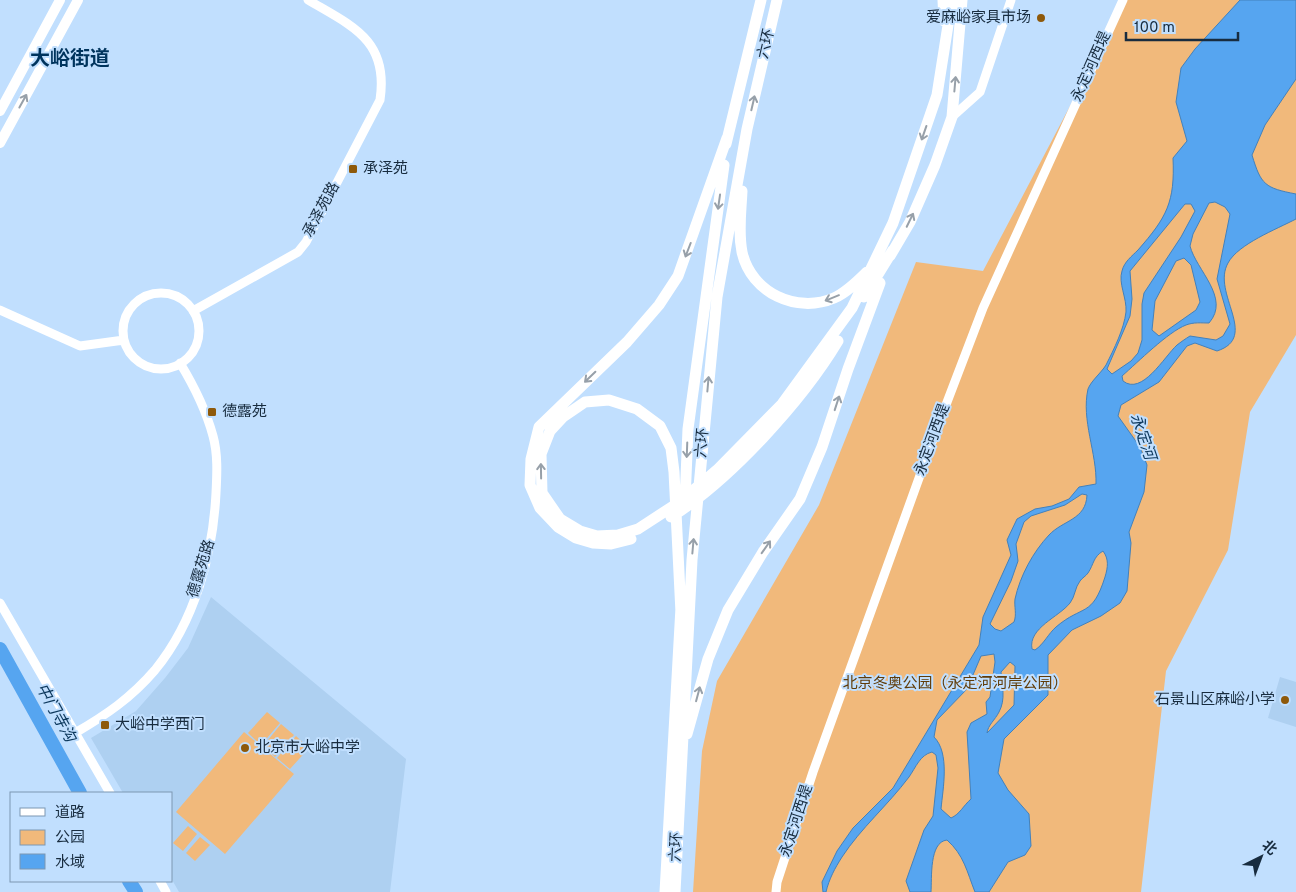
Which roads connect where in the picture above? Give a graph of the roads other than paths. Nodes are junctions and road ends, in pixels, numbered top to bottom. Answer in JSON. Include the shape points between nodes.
{"nodes":[{"id":1,"x":60,"y":0,"type":"edge"},
{"id":2,"x":78,"y":0,"type":"edge"},
{"id":3,"x":308,"y":0,"type":"edge"},
{"id":4,"x":761,"y":0,"type":"edge"},
{"id":5,"x":777,"y":0,"type":"edge"},
{"id":6,"x":943,"y":0,"type":"edge"},
{"id":7,"x":952,"y":0,"type":"edge"},
{"id":8,"x":962,"y":0,"type":"edge"},
{"id":9,"x":970,"y":0,"type":"edge"},
{"id":10,"x":1011,"y":0,"type":"edge"},
{"id":11,"x":1123,"y":0,"type":"edge"},
{"id":12,"x":946,"y":44,"type":"junction"},
{"id":13,"x":958,"y":50,"type":"junction"},
{"id":14,"x":0,"y":111,"type":"edge"},
{"id":15,"x":952,"y":117,"type":"junction"},
{"id":16,"x":747,"y":129,"type":"junction"},
{"id":17,"x":727,"y":138,"type":"junction"},
{"id":18,"x":0,"y":143,"type":"edge"},
{"id":19,"x":892,"y":250,"type":"junction"},
{"id":20,"x":870,"y":270,"type":"junction"},
{"id":21,"x":0,"y":310,"type":"edge"},
{"id":22,"x":193,"y":311,"type":"junction"},
{"id":23,"x":124,"y":340,"type":"junction"},
{"id":24,"x":180,"y":364,"type":"junction"},
{"id":25,"x":720,"y":473,"type":"junction"},
{"id":26,"x":640,"y":532,"type":"junction"},
{"id":27,"x":0,"y":603,"type":"edge"},
{"id":28,"x":681,"y":613,"type":"junction"},
{"id":29,"x":75,"y":733,"type":"junction"},
{"id":30,"x":681,"y":758,"type":"junction"},
{"id":31,"x":109,"y":792,"type":"edge"},
{"id":32,"x":665,"y":892,"type":"edge"},
{"id":33,"x":675,"y":892,"type":"edge"},
{"id":34,"x":776,"y":892,"type":"edge"}],
"edges":[{"from":1,"to":14,"type":"main road"},
{"from":18,"to":2,"type":"main road","one_way":true},
{"from":3,"to":22,"type":"street","name":"承泽苑路","via":[[354,27],[369,42],[380,64],[383,81],[380,100],[298,252]]},
{"from":4,"to":17,"type":"highway","name":"六环"},
{"from":16,"to":5,"type":"highway","name":"六环","one_way":true},
{"from":6,"to":12,"type":"highway"},
{"from":7,"to":12,"type":"highway"},
{"from":8,"to":13,"type":"highway"},
{"from":9,"to":13,"type":"highway"},
{"from":10,"to":15,"type":"street","via":[[980,92]]},
{"from":11,"to":34,"type":"street","name":"永定河西堤","via":[[977,325],[813,772]]},
{"from":12,"to":20,"type":"highway","one_way":true,"via":[[937,95],[893,223]]},
{"from":15,"to":13,"type":"highway","one_way":true},
{"from":19,"to":15,"type":"highway","one_way":true,"via":[[910,222]]},
{"from":20,"to":16,"type":"highway","one_way":true,"via":[[836,298],[814,304],[795,304],[776,297],[752,277],[742,254],[739,230]]},
{"from":30,"to":16,"type":"highway","name":"六环","one_way":true,"via":[[692,560],[717,297]]},
{"from":17,"to":26,"type":"highway","one_way":true,"via":[[678,276],[659,305],[627,342],[540,427],[531,458],[530,485],[540,508],[558,527],[576,538],[593,543],[611,544]]},
{"from":17,"to":28,"type":"highway","name":"六环","one_way":true,"via":[[688,429]]},
{"from":19,"to":25,"type":"highway","via":[[827,359],[789,408]]},
{"from":30,"to":19,"type":"highway","one_way":true,"via":[[708,659],[728,610],[800,499],[822,447]]},
{"from":20,"to":25,"type":"highway","via":[[852,308],[820,354],[782,404]]},
{"from":21,"to":23,"type":"street","via":[[80,346]]},
{"from":22,"to":23,"type":"street","via":[[173,295],[147,295],[128,312],[123,324]]},
{"from":22,"to":24,"type":"street","via":[[198,322],[196,346]]},
{"from":23,"to":24,"type":"street","via":[[134,358],[144,365],[162,368]]},
{"from":24,"to":29,"type":"street","name":"德露苑路","via":[[197,391],[214,442],[217,468],[214,518],[204,572],[178,633],[156,668],[111,712]]},
{"from":25,"to":26,"type":"highway","via":[[686,507]]},
{"from":26,"to":28,"type":"highway","one_way":true,"via":[[597,536],[580,531],[560,518],[542,493],[541,454],[550,431],[585,402],[609,400],[637,409],[660,426],[671,448]]},
{"from":27,"to":29,"type":"street"},
{"from":28,"to":32,"type":"highway","name":"六环"},
{"from":29,"to":31,"type":"street"},
{"from":30,"to":33,"type":"highway","name":"六环"}]}
